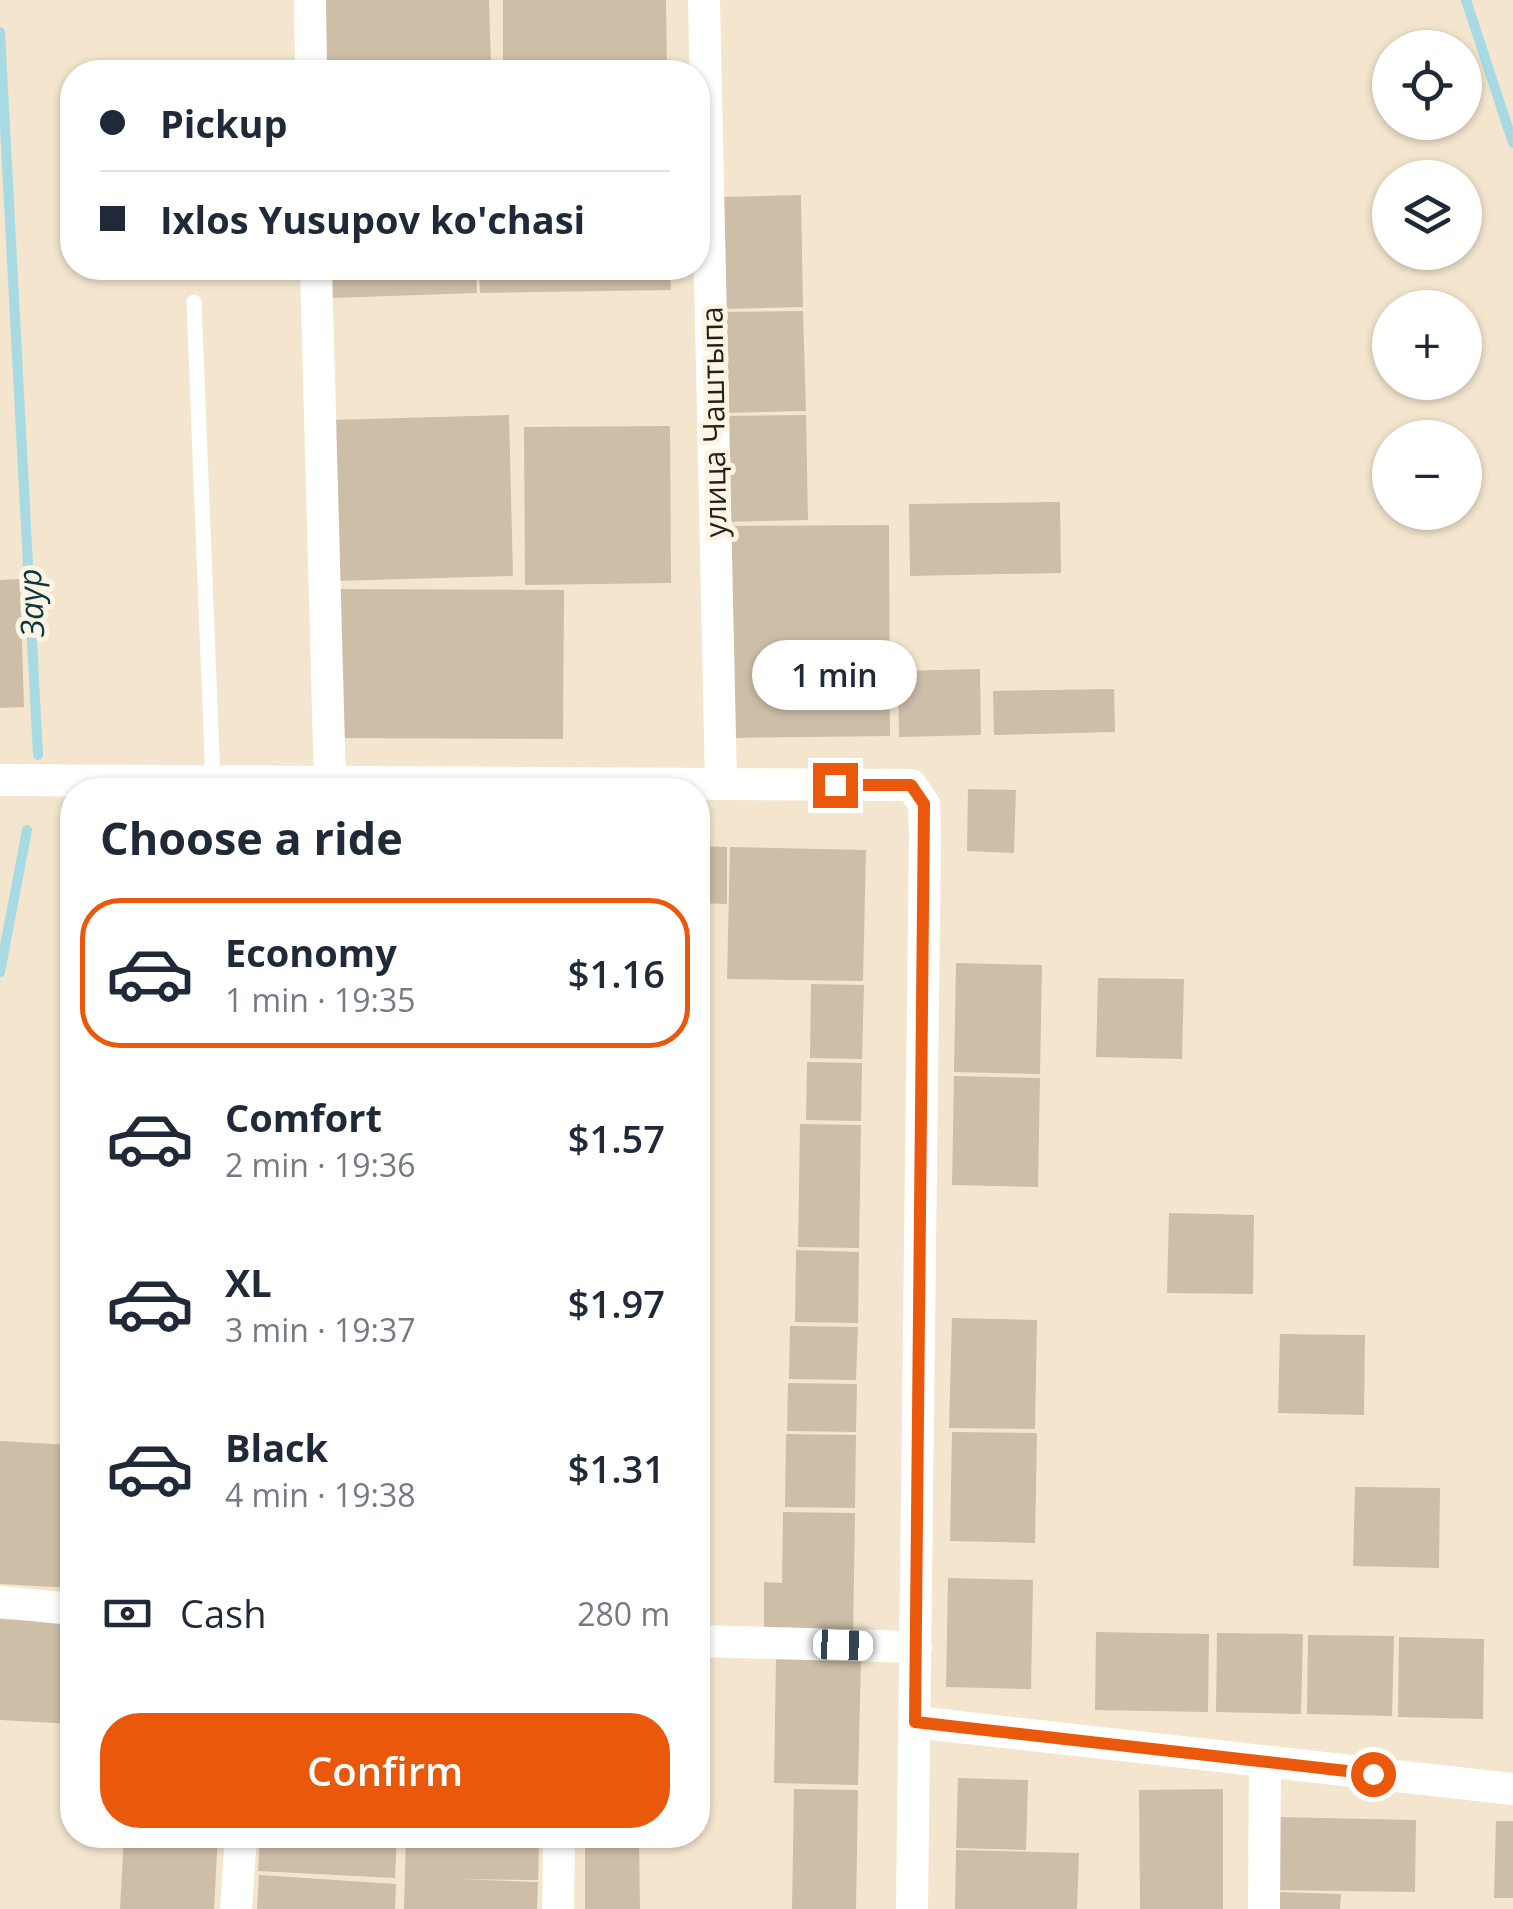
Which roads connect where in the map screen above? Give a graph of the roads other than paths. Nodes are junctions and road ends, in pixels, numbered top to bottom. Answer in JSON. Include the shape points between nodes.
{"nodes":[{"id":1,"x":310,"y":0,"type":"edge"},
{"id":2,"x":704,"y":0,"type":"edge"},
{"id":3,"x":312,"y":60,"type":"edge"},
{"id":4,"x":705,"y":60,"type":"edge"},
{"id":5,"x":710,"y":277,"type":"edge"},
{"id":6,"x":316,"y":280,"type":"edge"},
{"id":7,"x":194,"y":302,"type":"dead end"},
{"id":8,"x":213,"y":778,"type":"edge"},
{"id":9,"x":330,"y":778,"type":"edge"},
{"id":10,"x":0,"y":780,"type":"edge"},
{"id":11,"x":60,"y":781,"type":"edge"},
{"id":12,"x":710,"y":784,"type":"edge"},
{"id":13,"x":721,"y":784,"type":"junction"},
{"id":14,"x":0,"y":1602,"type":"edge"},
{"id":15,"x":60,"y":1609,"type":"edge"},
{"id":16,"x":710,"y":1640,"type":"edge"},
{"id":17,"x":916,"y":1647,"type":"junction"},
{"id":18,"x":915,"y":1722,"type":"junction"},
{"id":19,"x":1265,"y":1763,"type":"junction"},
{"id":20,"x":1513,"y":1789,"type":"edge"},
{"id":21,"x":239,"y":1848,"type":"edge"},
{"id":22,"x":559,"y":1848,"type":"edge"},
{"id":23,"x":236,"y":1909,"type":"edge"},
{"id":24,"x":558,"y":1909,"type":"edge"},
{"id":25,"x":912,"y":1909,"type":"edge"},
{"id":26,"x":1264,"y":1909,"type":"edge"}],
"edges":[{"from":1,"to":3,"type":"street"},
{"from":2,"to":4,"type":"street","name":"улица Чаштыпа"},
{"from":5,"to":13,"type":"street","name":"улица Чаштыпа"},
{"from":6,"to":9,"type":"street"},
{"from":7,"to":8,"type":"lane"},
{"from":10,"to":11,"type":"street"},
{"from":12,"to":13,"type":"street"},
{"from":13,"to":17,"type":"street","via":[[911,785],[924,804]]},
{"from":14,"to":15,"type":"street"},
{"from":16,"to":17,"type":"street"},
{"from":17,"to":18,"type":"street"},
{"from":18,"to":19,"type":"street"},
{"from":18,"to":25,"type":"street"},
{"from":19,"to":20,"type":"street"},
{"from":19,"to":26,"type":"street"},
{"from":21,"to":23,"type":"street"},
{"from":22,"to":24,"type":"street"}]}
